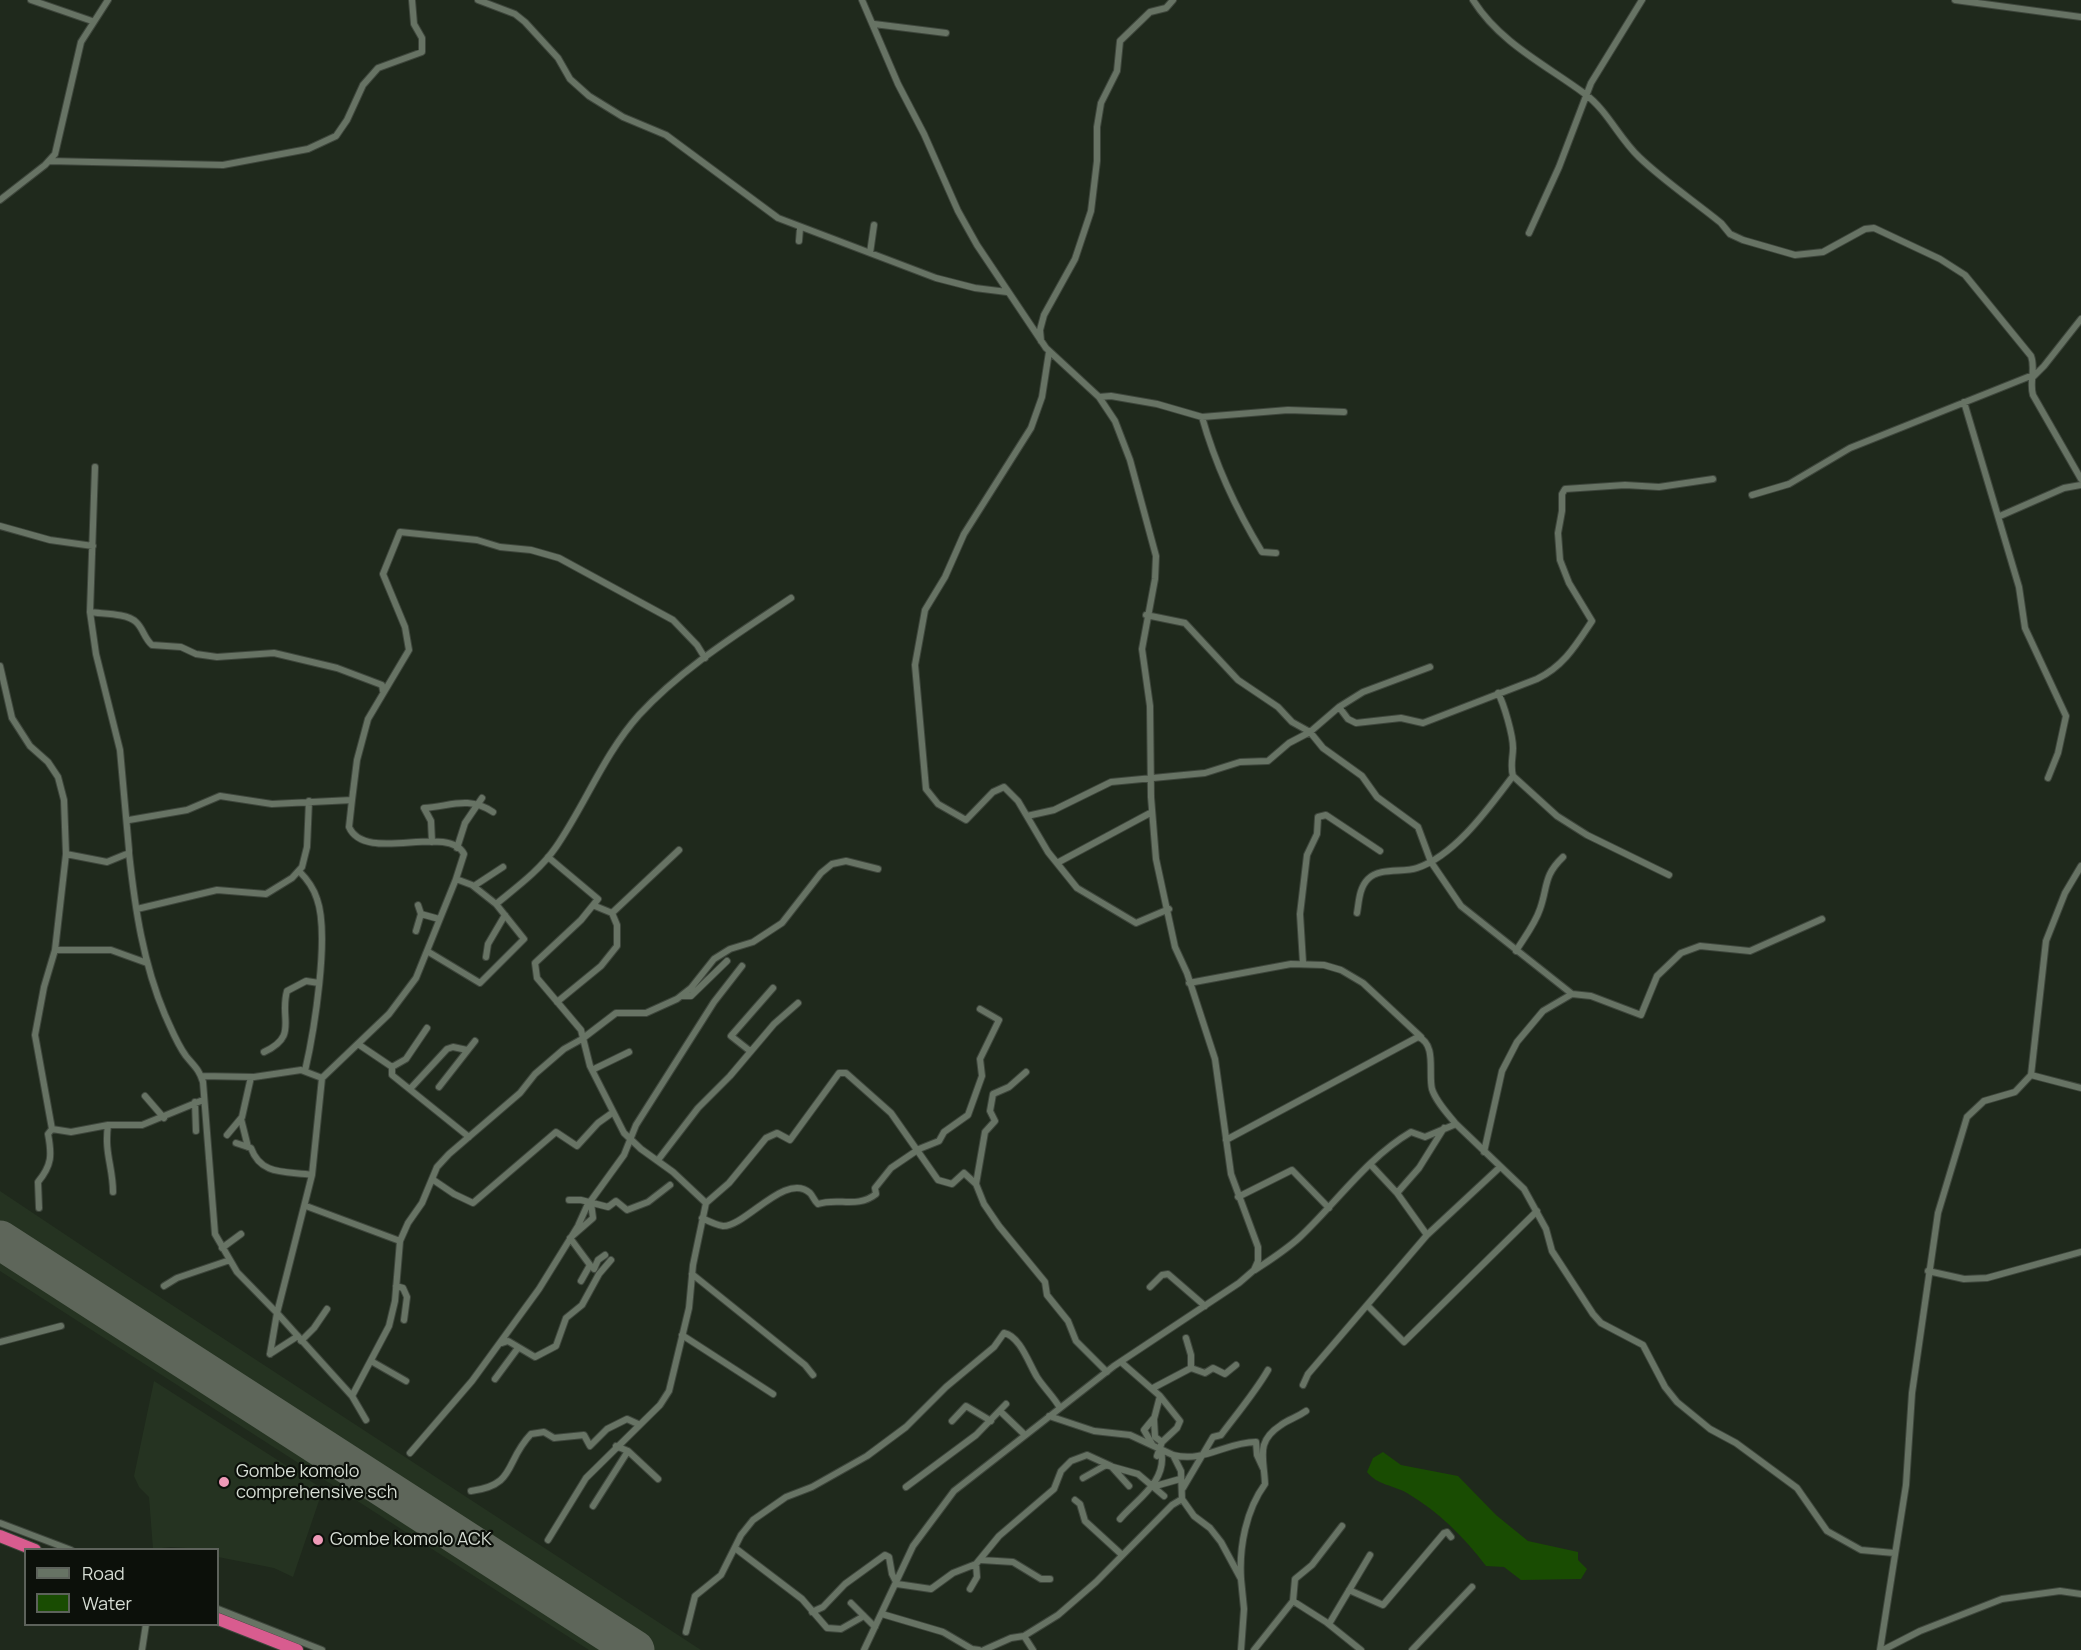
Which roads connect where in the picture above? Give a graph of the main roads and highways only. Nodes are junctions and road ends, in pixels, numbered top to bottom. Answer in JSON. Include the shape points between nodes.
{"nodes":[{"id":1,"x":0,"y":1536,"type":"edge"},
{"id":2,"x":30,"y":1548,"type":"edge"},
{"id":3,"x":219,"y":1619,"type":"edge"},
{"id":4,"x":297,"y":1650,"type":"edge"}],
"edges":[{"from":1,"to":2,"type":"highway"},
{"from":3,"to":4,"type":"highway"}]}
